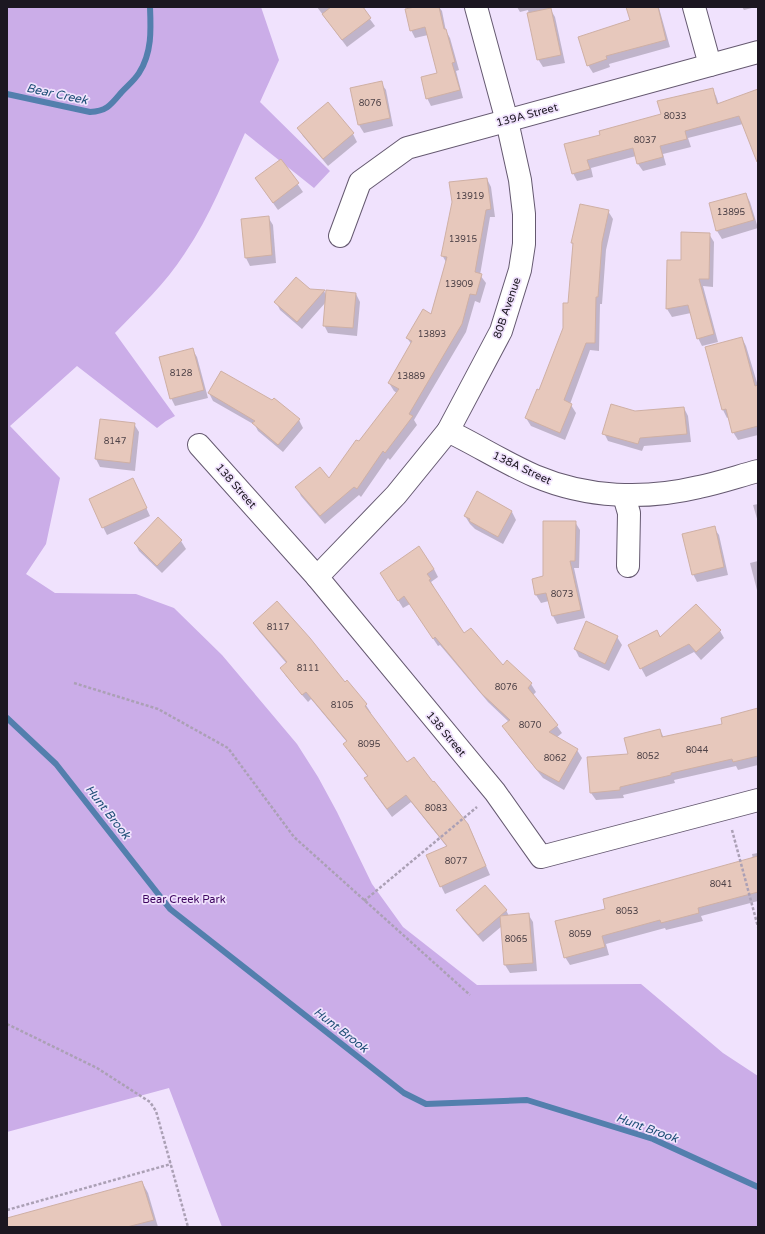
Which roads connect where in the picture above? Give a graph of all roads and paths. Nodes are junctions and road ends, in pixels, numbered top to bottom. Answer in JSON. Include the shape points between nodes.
{"nodes":[{"id":1,"x":476,"y":7,"type":"edge"},
{"id":2,"x":694,"y":7,"type":"edge"},
{"id":3,"x":758,"y":52,"type":"edge"},
{"id":4,"x":710,"y":65,"type":"junction"},
{"id":5,"x":507,"y":121,"type":"junction"},
{"id":6,"x":340,"y":236,"type":"dead end"},
{"id":7,"x":448,"y":431,"type":"junction"},
{"id":8,"x":199,"y":445,"type":"dead end"},
{"id":9,"x":758,"y":471,"type":"edge"},
{"id":10,"x":624,"y":496,"type":"junction"},
{"id":11,"x":628,"y":566,"type":"dead end"},
{"id":12,"x":317,"y":577,"type":"junction"},
{"id":13,"x":74,"y":683,"type":"dead end"},
{"id":14,"x":758,"y":800,"type":"edge"},
{"id":15,"x":477,"y":807,"type":"dead end"},
{"id":16,"x":732,"y":830,"type":"dead end"},
{"id":17,"x":364,"y":901,"type":"junction"},
{"id":18,"x":758,"y":927,"type":"edge"},
{"id":19,"x":470,"y":996,"type":"dead end"},
{"id":20,"x":7,"y":1024,"type":"edge"},
{"id":21,"x":171,"y":1164,"type":"junction"},
{"id":22,"x":7,"y":1210,"type":"edge"},
{"id":23,"x":188,"y":1227,"type":"edge"}],
"edges":[{"from":1,"to":5,"type":"street","name":"80B Avenue"},
{"from":2,"to":4,"type":"street"},
{"from":3,"to":4,"type":"street","name":"139A Street"},
{"from":4,"to":5,"type":"street","name":"139A Street"},
{"from":5,"to":6,"type":"street","name":"139A Street","via":[[407,148],[360,182]]},
{"from":5,"to":7,"type":"street","name":"80B Avenue","via":[[520,180],[524,214],[524,244],[520,270],[501,331]]},
{"from":7,"to":10,"type":"street","name":"138A Street","via":[[536,476],[570,488]]},
{"from":7,"to":12,"type":"street","name":"80B Avenue","via":[[396,495]]},
{"from":8,"to":12,"type":"street","name":"138 Street"},
{"from":9,"to":10,"type":"street","name":"138A Street","via":[[693,488],[653,495]]},
{"from":10,"to":11,"type":"street","via":[[629,513]]},
{"from":12,"to":14,"type":"street","name":"138 Street","via":[[495,792],[541,857]]},
{"from":13,"to":17,"type":"path","via":[[158,708],[228,748],[294,837]]},
{"from":15,"to":17,"type":"path"},
{"from":16,"to":18,"type":"path"},
{"from":17,"to":19,"type":"path"},
{"from":20,"to":21,"type":"path","via":[[97,1068],[150,1102],[156,1111]]},
{"from":21,"to":22,"type":"path"},
{"from":21,"to":23,"type":"path"}]}
